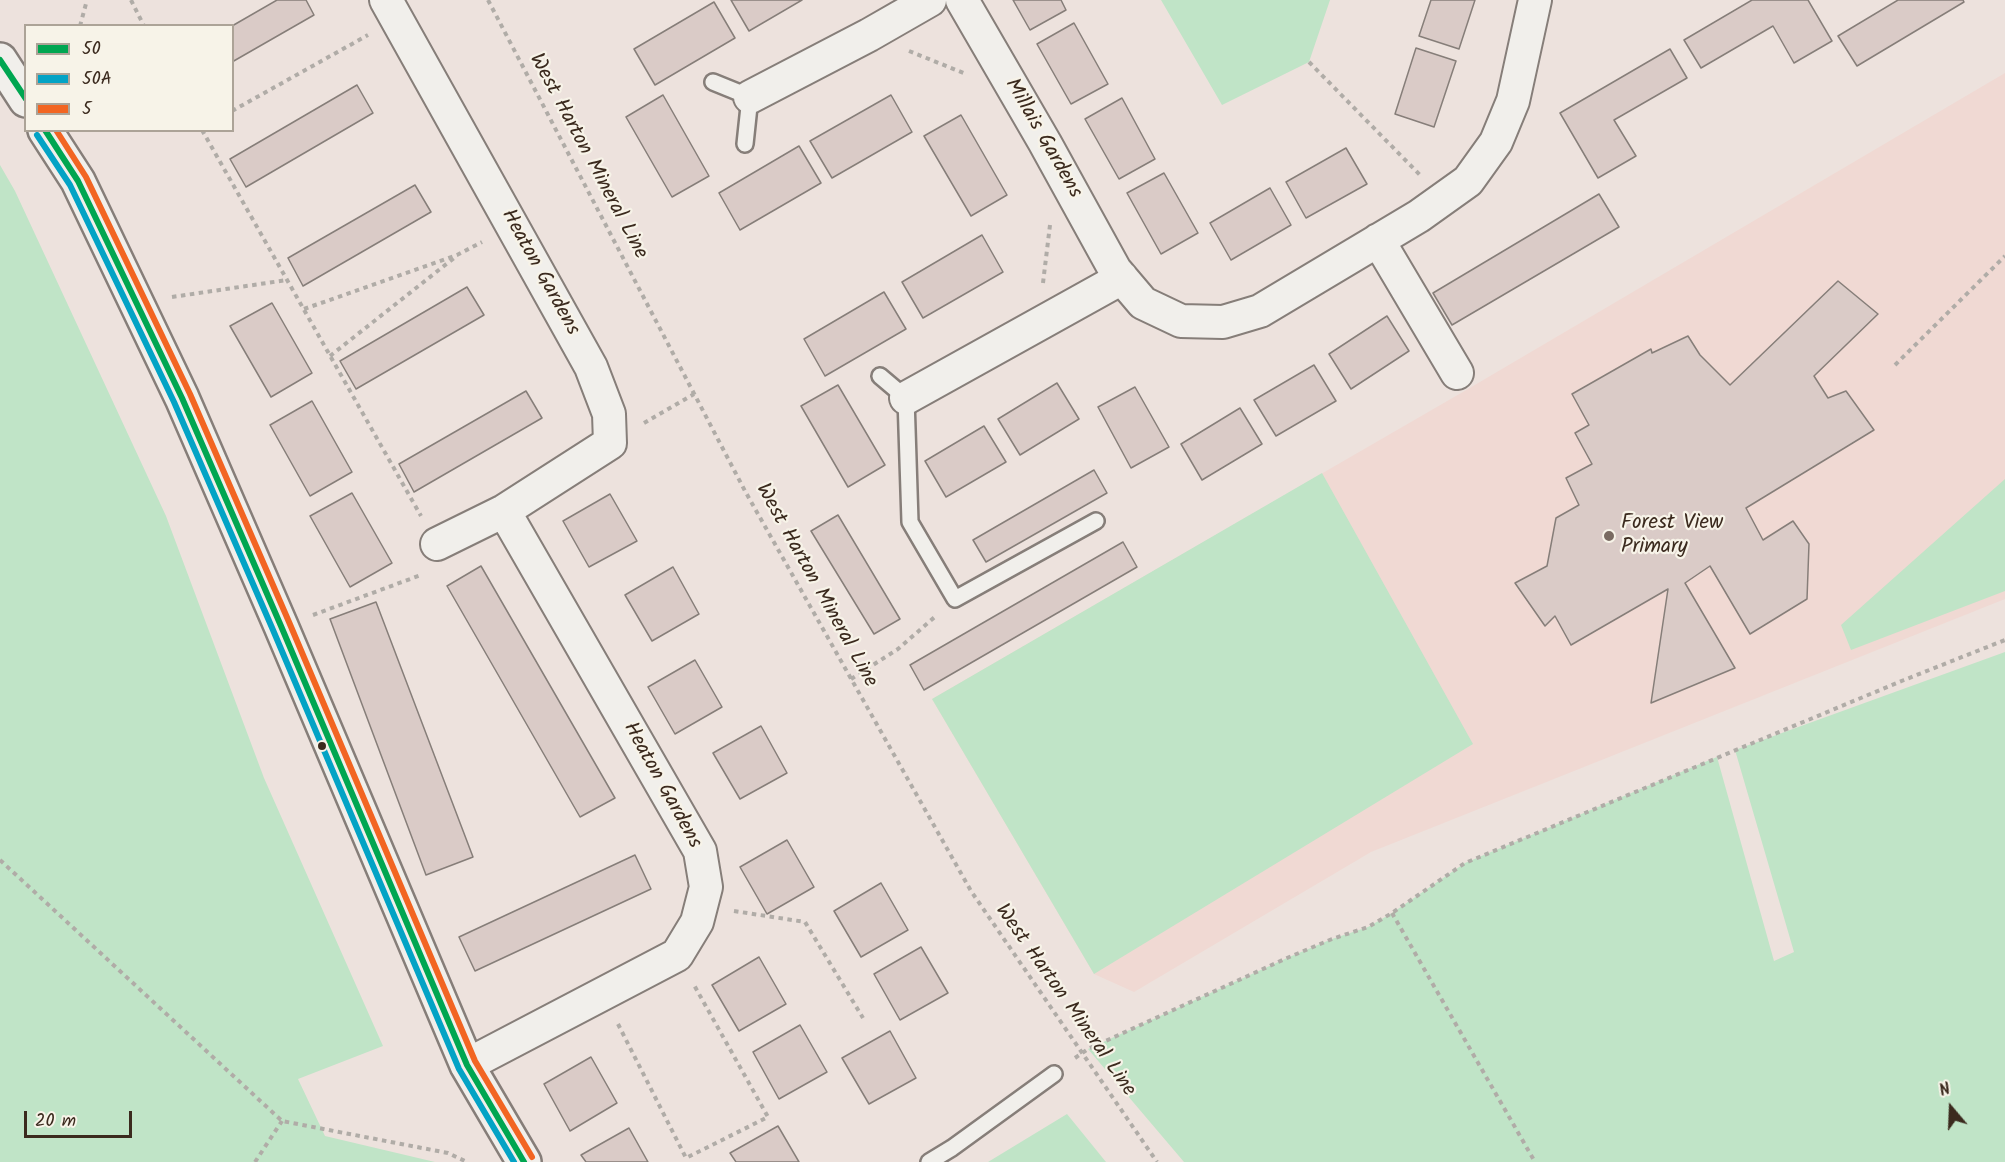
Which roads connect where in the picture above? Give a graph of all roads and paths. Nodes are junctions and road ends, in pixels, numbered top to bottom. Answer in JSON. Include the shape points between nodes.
{"nodes":[{"id":1,"x":87,"y":0,"type":"edge"},
{"id":2,"x":131,"y":0,"type":"edge"},
{"id":3,"x":488,"y":0,"type":"edge"},
{"id":4,"x":930,"y":0,"type":"edge"},
{"id":5,"x":962,"y":0,"type":"edge"},
{"id":6,"x":1535,"y":0,"type":"edge"},
{"id":7,"x":391,"y":10,"type":"edge"},
{"id":8,"x":81,"y":24,"type":"edge"},
{"id":9,"x":143,"y":24,"type":"edge"},
{"id":10,"x":869,"y":35,"type":"junction"},
{"id":11,"x":0,"y":60,"type":"edge"},
{"id":12,"x":1309,"y":62,"type":"dead end"},
{"id":13,"x":713,"y":82,"type":"dead end"},
{"id":14,"x":1018,"y":95,"type":"junction"},
{"id":15,"x":24,"y":97,"type":"edge"},
{"id":16,"x":750,"y":97,"type":"junction"},
{"id":17,"x":234,"y":110,"type":"edge"},
{"id":18,"x":46,"y":132,"type":"edge"},
{"id":19,"x":203,"y":132,"type":"edge"},
{"id":20,"x":745,"y":144,"type":"dead end"},
{"id":21,"x":1443,"y":199,"type":"junction"},
{"id":22,"x":1051,"y":223,"type":"dead end"},
{"id":23,"x":512,"y":226,"type":"junction"},
{"id":24,"x":1378,"y":240,"type":"junction"},
{"id":25,"x":457,"y":255,"type":"junction"},
{"id":26,"x":2005,"y":256,"type":"edge"},
{"id":27,"x":1122,"y":278,"type":"junction"},
{"id":28,"x":287,"y":280,"type":"junction"},
{"id":29,"x":136,"y":302,"type":"junction"},
{"id":30,"x":304,"y":309,"type":"junction"},
{"id":31,"x":1038,"y":326,"type":"junction"},
{"id":32,"x":330,"y":356,"type":"junction"},
{"id":33,"x":1894,"y":365,"type":"dead end"},
{"id":34,"x":1457,"y":373,"type":"dead end"},
{"id":35,"x":880,"y":376,"type":"dead end"},
{"id":36,"x":694,"y":394,"type":"junction"},
{"id":37,"x":906,"y":398,"type":"junction"},
{"id":38,"x":610,"y":443,"type":"junction"},
{"id":39,"x":504,"y":511,"type":"junction"},
{"id":40,"x":1096,"y":521,"type":"dead end"},
{"id":41,"x":437,"y":544,"type":"junction"},
{"id":42,"x":956,"y":598,"type":"junction"},
{"id":43,"x":281,"y":626,"type":"junction"},
{"id":44,"x":2005,"y":640,"type":"edge"},
{"id":45,"x":851,"y":679,"type":"junction"},
{"id":46,"x":0,"y":860,"type":"edge"},
{"id":47,"x":701,"y":906,"type":"junction"},
{"id":48,"x":1392,"y":913,"type":"junction"},
{"id":49,"x":677,"y":955,"type":"junction"},
{"id":50,"x":602,"y":994,"type":"junction"},
{"id":51,"x":863,"y":1018,"type":"dead end"},
{"id":52,"x":1083,"y":1052,"type":"junction"},
{"id":53,"x":466,"y":1065,"type":"junction"},
{"id":54,"x":1054,"y":1074,"type":"dead end"},
{"id":55,"x":282,"y":1121,"type":"junction"},
{"id":56,"x":255,"y":1162,"type":"edge"},
{"id":57,"x":467,"y":1162,"type":"edge"},
{"id":58,"x":524,"y":1162,"type":"edge"},
{"id":59,"x":929,"y":1162,"type":"edge"},
{"id":60,"x":1157,"y":1162,"type":"edge"},
{"id":61,"x":1535,"y":1162,"type":"edge"}],
"edges":[{"from":1,"to":8,"type":"path"},
{"from":2,"to":9,"type":"path"},
{"from":3,"to":36,"type":"path","name":"West Harton Mineral Line"},
{"from":4,"to":10,"type":"street"},
{"from":5,"to":14,"type":"street","name":"Millais Gardens"},
{"from":6,"to":21,"type":"street","name":"Millais Gardens","via":[[1513,101],[1496,142],[1468,181]]},
{"from":7,"to":17,"type":"path"},
{"from":7,"to":23,"type":"street","name":"Heaton Gardens"},
{"from":10,"to":14,"type":"path"},
{"from":10,"to":16,"type":"street"},
{"from":11,"to":15,"type":"main road"},
{"from":12,"to":21,"type":"path"},
{"from":13,"to":16,"type":"lane"},
{"from":14,"to":27,"type":"street","name":"Millais Gardens"},
{"from":16,"to":20,"type":"lane"},
{"from":18,"to":29,"type":"main road","via":[[78,181]]},
{"from":19,"to":28,"type":"path"},
{"from":21,"to":24,"type":"street","name":"Millais Gardens"},
{"from":22,"to":31,"type":"path"},
{"from":23,"to":25,"type":"path"},
{"from":23,"to":38,"type":"street","name":"Heaton Gardens","via":[[591,367],[609,414]]},
{"from":24,"to":27,"type":"street","name":"Millais Gardens","via":[[1260,311],[1223,322],[1181,321],[1143,303]]},
{"from":24,"to":34,"type":"street"},
{"from":25,"to":30,"type":"path"},
{"from":25,"to":32,"type":"path"},
{"from":26,"to":33,"type":"path"},
{"from":27,"to":31,"type":"street"},
{"from":28,"to":29,"type":"path"},
{"from":28,"to":30,"type":"path"},
{"from":29,"to":43,"type":"main road"},
{"from":30,"to":32,"type":"path"},
{"from":31,"to":37,"type":"street"},
{"from":32,"to":41,"type":"path"},
{"from":35,"to":37,"type":"lane"},
{"from":36,"to":38,"type":"path"},
{"from":36,"to":45,"type":"path","name":"West Harton Mineral Line","via":[[744,491]]},
{"from":37,"to":42,"type":"lane","via":[[910,522]]},
{"from":38,"to":39,"type":"street"},
{"from":39,"to":41,"type":"street"},
{"from":39,"to":47,"type":"street","name":"Heaton Gardens","via":[[700,851],[705,887]]},
{"from":40,"to":42,"type":"lane"},
{"from":41,"to":43,"type":"path","via":[[446,566]]},
{"from":42,"to":45,"type":"path","via":[[898,649]]},
{"from":43,"to":53,"type":"main road"},
{"from":44,"to":48,"type":"path","via":[[1465,863]]},
{"from":45,"to":52,"type":"path","name":"West Harton Mineral Line","via":[[970,891]]},
{"from":46,"to":55,"type":"path"},
{"from":47,"to":49,"type":"street","name":"Heaton Gardens","via":[[697,922]]},
{"from":47,"to":51,"type":"path","via":[[805,922]]},
{"from":48,"to":52,"type":"path"},
{"from":48,"to":61,"type":"path"},
{"from":49,"to":50,"type":"street"},
{"from":49,"to":50,"type":"path","via":[[768,1117],[686,1158]]},
{"from":50,"to":53,"type":"street"},
{"from":52,"to":60,"type":"path","name":"West Harton Mineral Line"},
{"from":53,"to":58,"type":"main road"},
{"from":54,"to":59,"type":"lane"},
{"from":55,"to":56,"type":"path"},
{"from":55,"to":57,"type":"path","via":[[448,1153]]}]}
